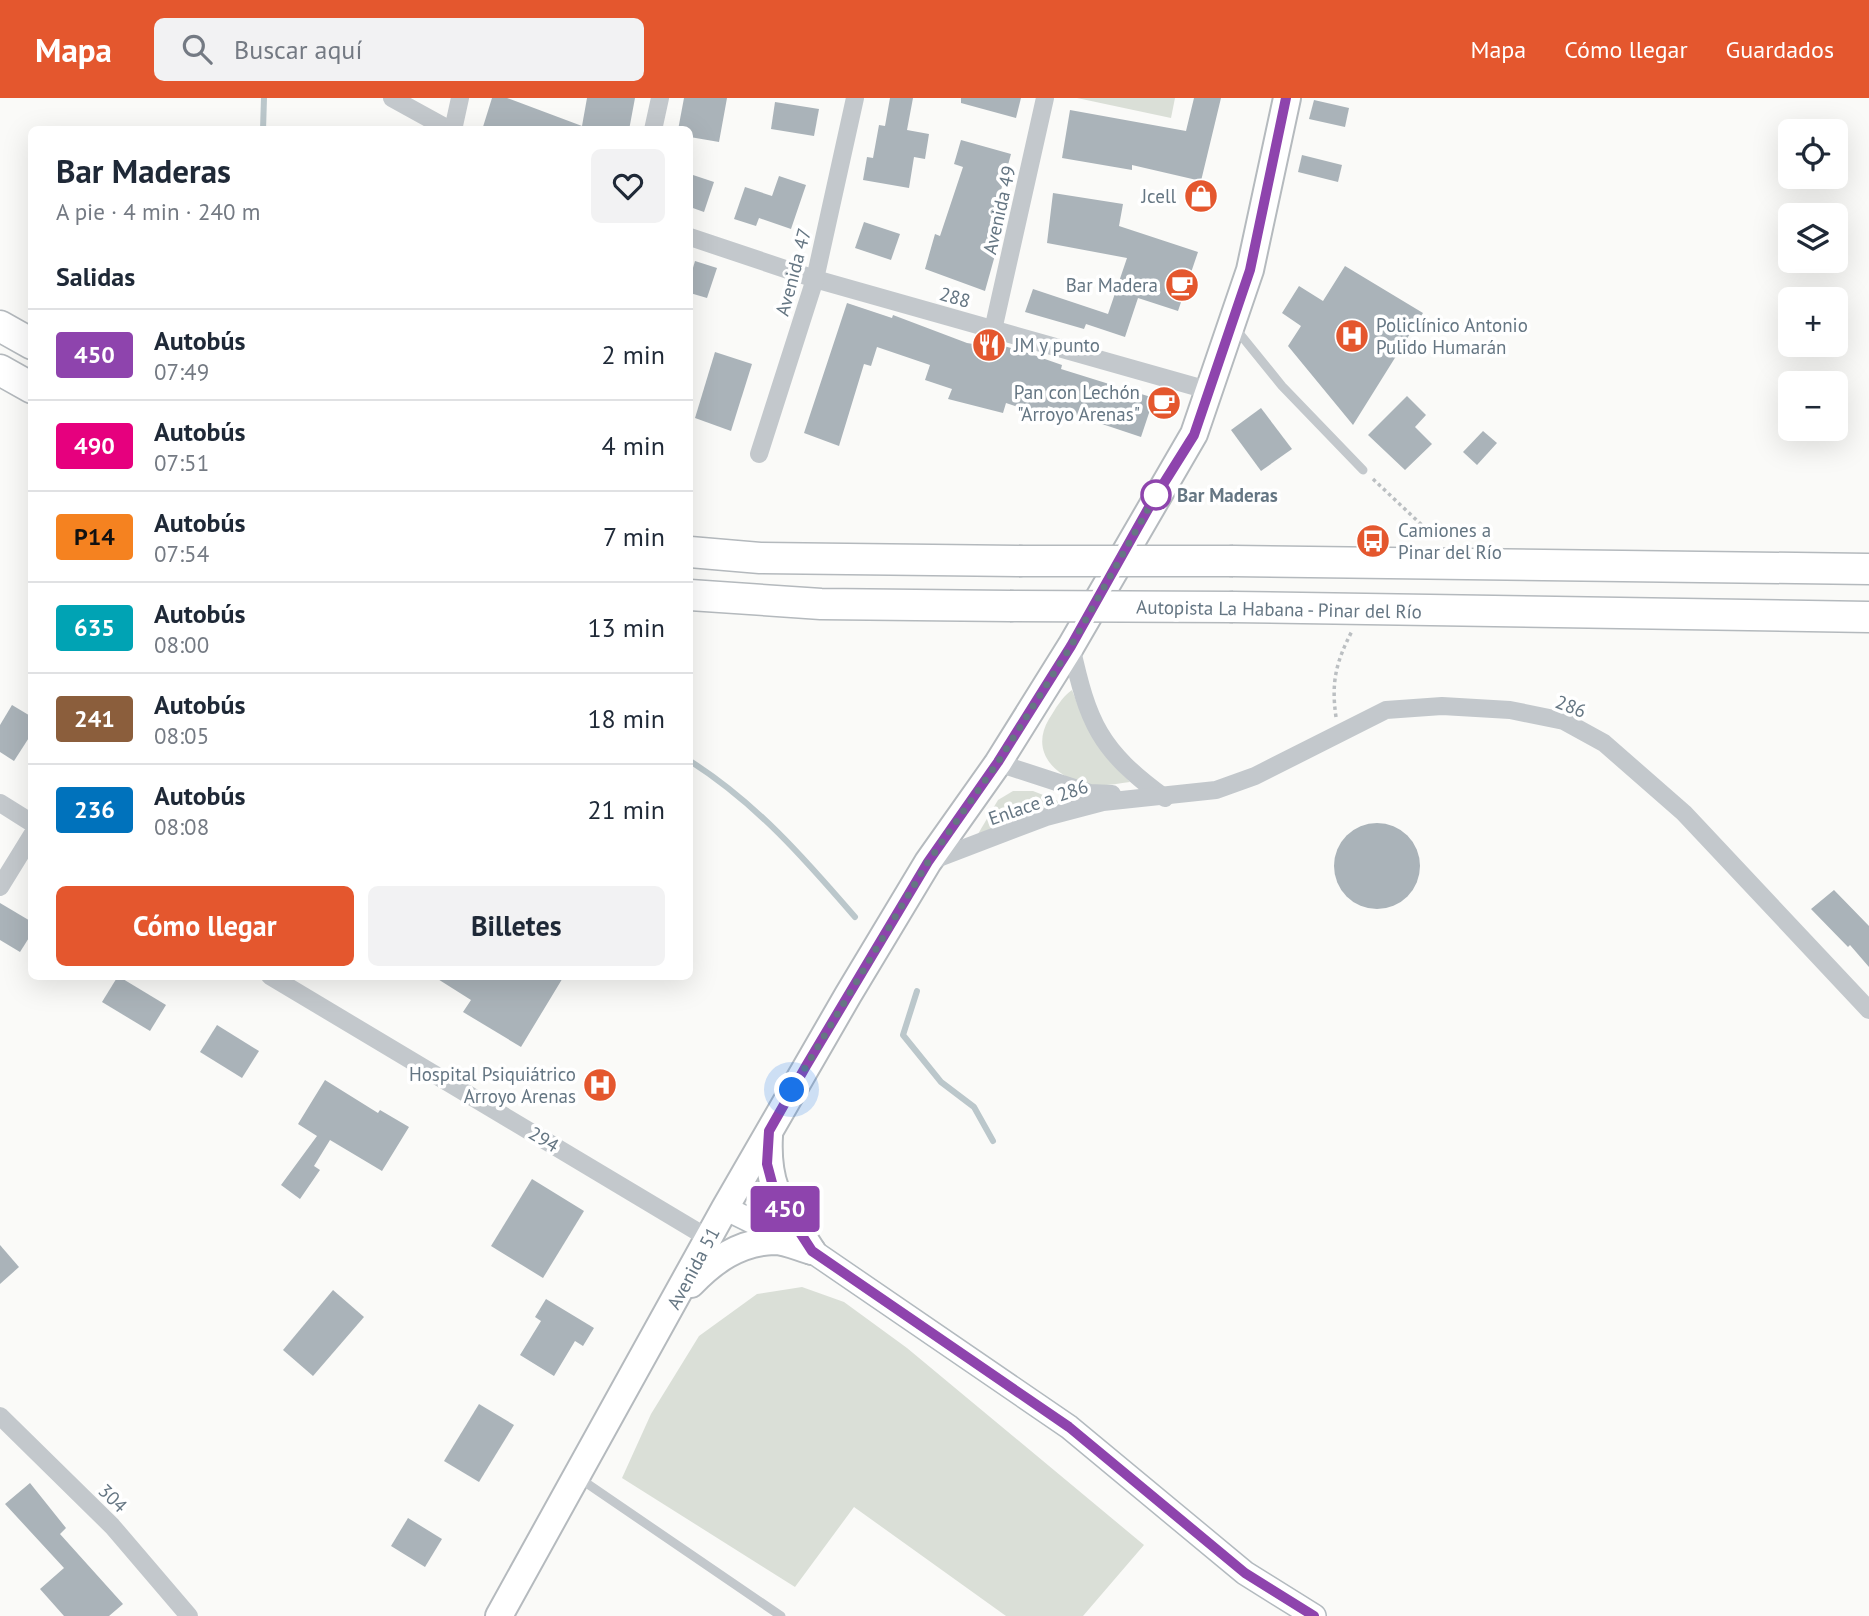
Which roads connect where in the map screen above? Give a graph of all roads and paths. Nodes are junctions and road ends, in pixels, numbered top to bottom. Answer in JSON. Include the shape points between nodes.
{"nodes":[{"id":1,"x":392,"y":98,"type":"edge"},
{"id":2,"x":460,"y":98,"type":"edge"},
{"id":3,"x":660,"y":98,"type":"edge"},
{"id":4,"x":855,"y":98,"type":"edge"},
{"id":5,"x":1045,"y":98,"type":"edge"},
{"id":6,"x":1286,"y":98,"type":"edge"},
{"id":7,"x":444,"y":126,"type":"edge"},
{"id":8,"x":453,"y":126,"type":"edge"},
{"id":9,"x":654,"y":126,"type":"edge"},
{"id":10,"x":693,"y":238,"type":"edge"},
{"id":11,"x":815,"y":279,"type":"junction"},
{"id":12,"x":1233,"y":325,"type":"junction"},
{"id":13,"x":0,"y":326,"type":"edge"},
{"id":14,"x":993,"y":330,"type":"junction"},
{"id":15,"x":28,"y":342,"type":"edge"},
{"id":16,"x":0,"y":370,"type":"edge"},
{"id":17,"x":28,"y":386,"type":"edge"},
{"id":18,"x":1211,"y":391,"type":"junction"},
{"id":19,"x":759,"y":454,"type":"dead end"},
{"id":20,"x":1363,"y":470,"type":"joint"},
{"id":21,"x":1448,"y":541,"type":"dead end"},
{"id":22,"x":693,"y":552,"type":"edge"},
{"id":23,"x":1240,"y":561,"type":"junction"},
{"id":24,"x":1869,"y":569,"type":"edge"},
{"id":25,"x":693,"y":595,"type":"edge"},
{"id":26,"x":1241,"y":608,"type":"junction"},
{"id":27,"x":1364,"y":610,"type":"junction"},
{"id":28,"x":1869,"y":617,"type":"edge"},
{"id":29,"x":1071,"y":646,"type":"junction"},
{"id":30,"x":1339,"y":733,"type":"junction"},
{"id":31,"x":998,"y":762,"type":"junction"},
{"id":32,"x":1165,"y":798,"type":"junction"},
{"id":33,"x":0,"y":803,"type":"edge"},
{"id":34,"x":28,"y":820,"type":"edge"},
{"id":35,"x":28,"y":842,"type":"edge"},
{"id":36,"x":928,"y":862,"type":"junction"},
{"id":37,"x":0,"y":887,"type":"edge"},
{"id":38,"x":277,"y":980,"type":"edge"},
{"id":39,"x":1869,"y":1010,"type":"edge"},
{"id":40,"x":769,"y":1131,"type":"junction"},
{"id":41,"x":725,"y":1208,"type":"junction"},
{"id":42,"x":708,"y":1238,"type":"junction"},
{"id":43,"x":812,"y":1251,"type":"junction"},
{"id":44,"x":675,"y":1300,"type":"junction"},
{"id":45,"x":0,"y":1416,"type":"edge"},
{"id":46,"x":578,"y":1476,"type":"junction"},
{"id":47,"x":1307,"y":1614,"type":"edge"},
{"id":48,"x":189,"y":1616,"type":"edge"},
{"id":49,"x":499,"y":1616,"type":"edge"},
{"id":50,"x":781,"y":1616,"type":"edge"}],
"edges":[{"from":1,"to":7,"type":"street"},
{"from":2,"to":8,"type":"street"},
{"from":3,"to":9,"type":"street"},
{"from":4,"to":11,"type":"street","name":"Avenida 47"},
{"from":5,"to":14,"type":"street","name":"Avenida 49"},
{"from":6,"to":12,"type":"main road","name":"Avenida 51","via":[[1250,270]]},
{"from":10,"to":11,"type":"street","name":"288"},
{"from":11,"to":14,"type":"street","name":"288"},
{"from":11,"to":19,"type":"street","name":"Avenida 47"},
{"from":12,"to":18,"type":"main road","name":"Avenida 51"},
{"from":12,"to":20,"type":"lane","via":[[1282,386]]},
{"from":13,"to":15,"type":"highway"},
{"from":14,"to":18,"type":"street","name":"288"},
{"from":16,"to":17,"type":"highway"},
{"from":18,"to":29,"type":"main road","name":"Avenida 51","via":[[1194,435]]},
{"from":20,"to":21,"type":"path","via":[[1426,529]]},
{"from":22,"to":23,"type":"highway","bridge":true,"via":[[760,558]]},
{"from":23,"to":24,"type":"highway"},
{"from":23,"to":26,"type":"highway"},
{"from":25,"to":26,"type":"highway","name":"Autopista La Habana - Pinar del Río","bridge":true,"via":[[821,604]]},
{"from":26,"to":27,"type":"highway","name":"Autopista La Habana - Pinar del Río"},
{"from":27,"to":28,"type":"highway","name":"Autopista La Habana - Pinar del Río"},
{"from":27,"to":30,"type":"path","via":[[1336,661],[1333,698]]},
{"from":29,"to":31,"type":"main road","name":"Avenida 51"},
{"from":29,"to":32,"type":"street","via":[[1082,694],[1107,748]]},
{"from":30,"to":32,"type":"street","name":"286","via":[[1255,776],[1216,790]]},
{"from":30,"to":39,"type":"street","name":"286","via":[[1366,718],[1406,707],[1510,710],[1563,721],[1604,743],[1684,813]]},
{"from":31,"to":32,"type":"street","name":"Enlace a 286","via":[[1090,793]]},
{"from":31,"to":36,"type":"main road","name":"Avenida 51"},
{"from":32,"to":36,"type":"street","name":"Enlace a 286","via":[[1103,802],[1067,811]]},
{"from":33,"to":34,"type":"street"},
{"from":35,"to":37,"type":"street"},
{"from":36,"to":40,"type":"main road","name":"Avenida 51"},
{"from":38,"to":42,"type":"street","name":"294"},
{"from":40,"to":41,"type":"main road","name":"Avenida 51"},
{"from":40,"to":43,"type":"main road","via":[[767,1164],[775,1194]]},
{"from":41,"to":42,"type":"main road","name":"Avenida 51"},
{"from":41,"to":43,"type":"main road"},
{"from":42,"to":44,"type":"main road","name":"Avenida 51"},
{"from":43,"to":44,"type":"main road","via":[[775,1241],[737,1248],[710,1264]]},
{"from":43,"to":47,"type":"main road","via":[[1069,1427],[1245,1573]]},
{"from":44,"to":46,"type":"main road","name":"Avenida 51"},
{"from":45,"to":48,"type":"street","name":"304","via":[[112,1526]]},
{"from":46,"to":49,"type":"main road","name":"Avenida 51"},
{"from":46,"to":50,"type":"lane"}]}
